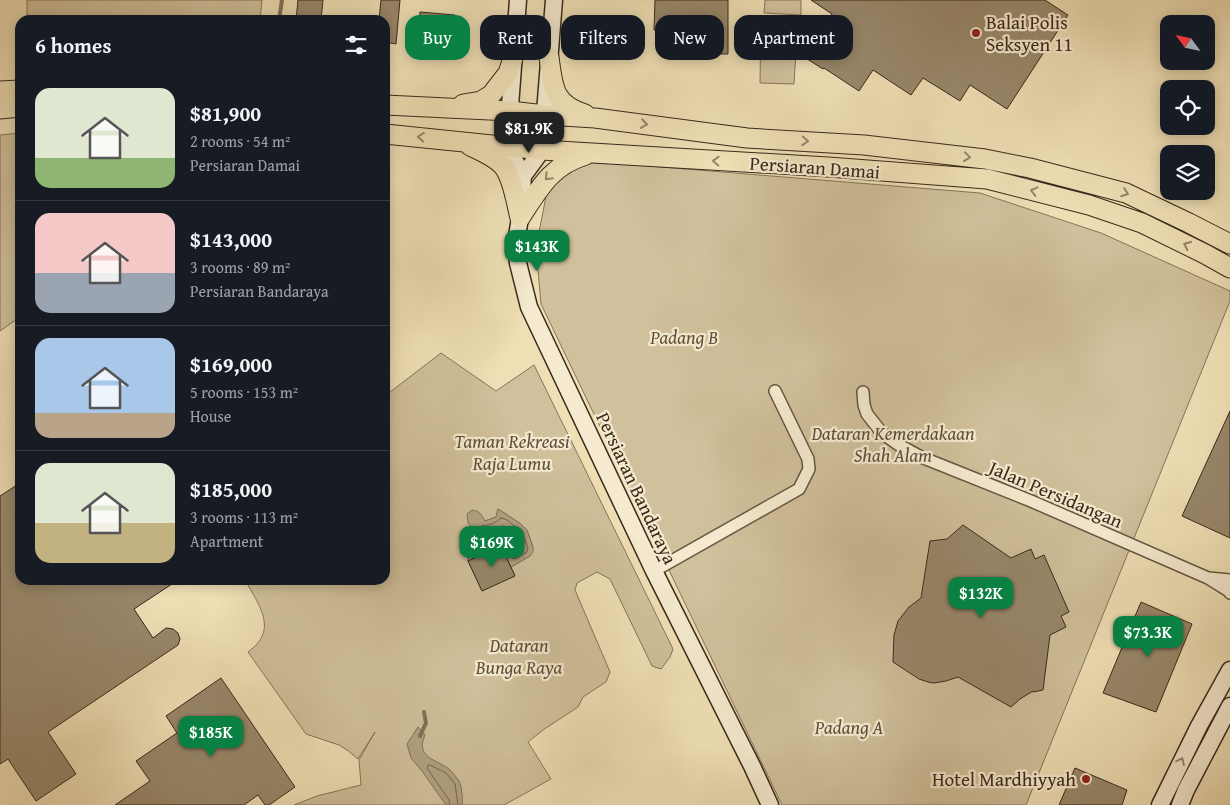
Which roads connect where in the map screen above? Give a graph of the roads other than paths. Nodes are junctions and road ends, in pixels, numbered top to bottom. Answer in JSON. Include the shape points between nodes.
{"nodes":[{"id":1,"x":518,"y":0,"type":"edge"},
{"id":2,"x":554,"y":0,"type":"edge"},
{"id":3,"x":517,"y":15,"type":"edge"},
{"id":4,"x":551,"y":43,"type":"edge"},
{"id":5,"x":513,"y":60,"type":"edge"},
{"id":6,"x":514,"y":60,"type":"edge"},
{"id":7,"x":550,"y":60,"type":"edge"},
{"id":8,"x":550,"y":60,"type":"edge"},
{"id":9,"x":15,"y":96,"type":"edge"},
{"id":10,"x":390,"y":104,"type":"edge"},
{"id":11,"x":447,"y":108,"type":"junction"},
{"id":12,"x":0,"y":109,"type":"edge"},
{"id":13,"x":510,"y":111,"type":"junction"},
{"id":14,"x":545,"y":115,"type":"junction"},
{"id":15,"x":595,"y":118,"type":"junction"},
{"id":16,"x":390,"y":134,"type":"edge"},
{"id":17,"x":456,"y":140,"type":"junction"},
{"id":18,"x":507,"y":146,"type":"junction"},
{"id":19,"x":542,"y":150,"type":"junction"},
{"id":20,"x":590,"y":154,"type":"junction"},
{"id":21,"x":523,"y":176,"type":"junction"},
{"id":22,"x":520,"y":218,"type":"junction"},
{"id":23,"x":1230,"y":244,"type":"edge"},
{"id":24,"x":1230,"y":268,"type":"edge"},
{"id":25,"x":775,"y":391,"type":"dead end"},
{"id":26,"x":863,"y":392,"type":"dead end"},
{"id":27,"x":654,"y":571,"type":"junction"},
{"id":28,"x":1208,"y":578,"type":"junction"},
{"id":29,"x":1230,"y":580,"type":"edge"},
{"id":30,"x":1230,"y":593,"type":"edge"},
{"id":31,"x":1229,"y":670,"type":"edge"},
{"id":32,"x":1230,"y":706,"type":"edge"},
{"id":33,"x":770,"y":805,"type":"edge"},
{"id":34,"x":1160,"y":805,"type":"edge"},
{"id":35,"x":1180,"y":805,"type":"edge"}],
"edges":[{"from":1,"to":3,"type":"main road"},
{"from":2,"to":4,"type":"main road"},
{"from":5,"to":11,"type":"main road","via":[[508,74],[491,95],[481,101]]},
{"from":6,"to":13,"type":"main road"},
{"from":7,"to":14,"type":"main road"},
{"from":8,"to":15,"type":"main road","via":[[553,88],[560,98],[567,106]]},
{"from":9,"to":12,"type":"main road"},
{"from":10,"to":11,"type":"main road","name":"Persiaran Damai"},
{"from":11,"to":13,"type":"main road","name":"Persiaran Damai"},
{"from":13,"to":14,"type":"main road","name":"Persiaran Damai"},
{"from":13,"to":18,"type":"main road"},
{"from":14,"to":15,"type":"main road","name":"Persiaran Damai"},
{"from":14,"to":19,"type":"main road"},
{"from":15,"to":23,"type":"main road","name":"Persiaran Damai","one_way":true,"via":[[747,138],[864,145],[985,159],[1126,193]]},
{"from":17,"to":16,"type":"main road","name":"Persiaran Damai","one_way":true},
{"from":17,"to":18,"type":"main road","name":"Persiaran Damai"},
{"from":17,"to":22,"type":"main road","via":[[503,166],[509,176]]},
{"from":18,"to":19,"type":"main road","name":"Persiaran Damai"},
{"from":18,"to":21,"type":"main road"},
{"from":19,"to":20,"type":"main road","name":"Persiaran Damai"},
{"from":19,"to":21,"type":"main road"},
{"from":20,"to":22,"type":"main road","one_way":true,"via":[[575,158],[555,171],[543,182]]},
{"from":24,"to":20,"type":"main road","name":"Persiaran Damai","one_way":true,"via":[[1142,224],[1089,204],[987,179]]},
{"from":21,"to":22,"type":"main road","name":"Persiaran Bandaraya"},
{"from":22,"to":27,"type":"main road","name":"Persiaran Bandaraya","via":[[516,242],[518,263],[529,307]]},
{"from":25,"to":27,"type":"street","via":[[808,459],[809,469],[798,489]]},
{"from":26,"to":28,"type":"street","name":"Jalan Persidangan","via":[[867,414],[882,433],[921,457]]},
{"from":27,"to":33,"type":"main road","name":"Persiaran Bandaraya"},
{"from":28,"to":29,"type":"street","name":"Jalan Persidangan"},
{"from":28,"to":30,"type":"street","name":"Jalan Persidangan"},
{"from":34,"to":31,"type":"main road","one_way":true},
{"from":32,"to":35,"type":"main road"}]}
